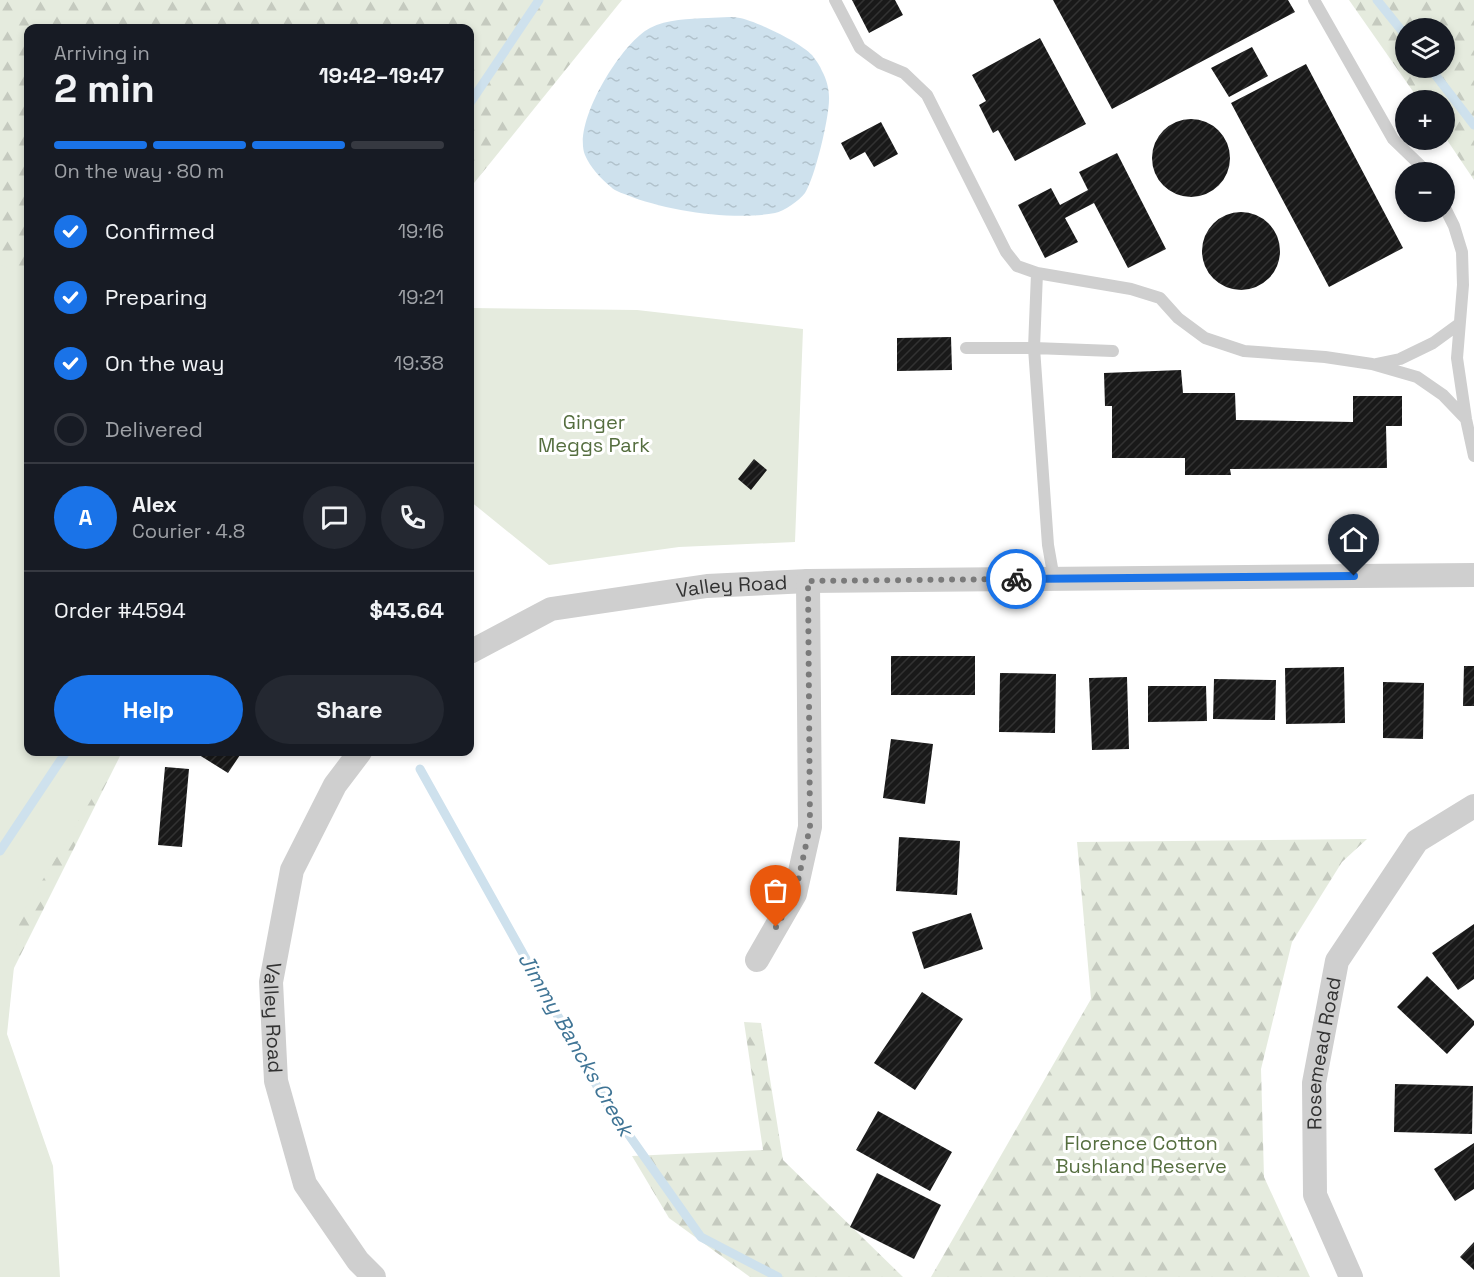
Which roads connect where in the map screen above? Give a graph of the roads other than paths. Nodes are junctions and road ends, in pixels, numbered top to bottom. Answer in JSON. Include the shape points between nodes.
{"nodes":[{"id":1,"x":835,"y":0,"type":"edge"},
{"id":2,"x":1314,"y":0,"type":"edge"},
{"id":3,"x":1417,"y":162,"type":"edge"},
{"id":4,"x":1452,"y":222,"type":"edge"},
{"id":5,"x":1036,"y":273,"type":"junction"},
{"id":6,"x":1460,"y":324,"type":"junction"},
{"id":7,"x":966,"y":348,"type":"dead end"},
{"id":8,"x":1034,"y":348,"type":"junction"},
{"id":9,"x":1113,"y":351,"type":"dead end"},
{"id":10,"x":1372,"y":364,"type":"junction"},
{"id":11,"x":1466,"y":419,"type":"junction"},
{"id":12,"x":1474,"y":456,"type":"edge"},
{"id":13,"x":1474,"y":575,"type":"edge"},
{"id":14,"x":1054,"y":579,"type":"junction"},
{"id":15,"x":808,"y":581,"type":"junction"},
{"id":16,"x":474,"y":650,"type":"edge"},
{"id":17,"x":357,"y":756,"type":"edge"},
{"id":18,"x":1474,"y":806,"type":"edge"},
{"id":19,"x":757,"y":960,"type":"dead end"},
{"id":20,"x":374,"y":1277,"type":"edge"},
{"id":21,"x":1351,"y":1277,"type":"edge"}],
"edges":[{"from":1,"to":5,"type":"lane","via":[[860,48],[880,63],[904,73],[927,95],[1006,252],[1017,266]]},
{"from":2,"to":3,"type":"lane","via":[[1393,139]]},
{"from":4,"to":6,"type":"lane","via":[[1462,252]]},
{"from":5,"to":8,"type":"lane"},
{"from":5,"to":10,"type":"lane","via":[[1131,289],[1160,298],[1205,338],[1244,351]]},
{"from":6,"to":10,"type":"lane","via":[[1400,359]]},
{"from":6,"to":11,"type":"lane","via":[[1457,358]]},
{"from":7,"to":8,"type":"lane"},
{"from":8,"to":9,"type":"lane"},
{"from":8,"to":14,"type":"lane","via":[[1048,545]]},
{"from":10,"to":11,"type":"lane","via":[[1417,377],[1443,395]]},
{"from":11,"to":12,"type":"lane"},
{"from":13,"to":14,"type":"street","name":"Valley Road"},
{"from":14,"to":15,"type":"street","name":"Valley Road"},
{"from":15,"to":16,"type":"street","name":"Valley Road","via":[[706,586],[551,609]]},
{"from":15,"to":19,"type":"street","via":[[810,827],[795,894]]},
{"from":17,"to":20,"type":"street","name":"Valley Road","via":[[335,785],[292,870],[271,982],[276,1082],[305,1184],[358,1261]]},
{"from":18,"to":21,"type":"street","name":"Rosemead Road","via":[[1417,841],[1337,961],[1314,1083],[1315,1195]]}]}
